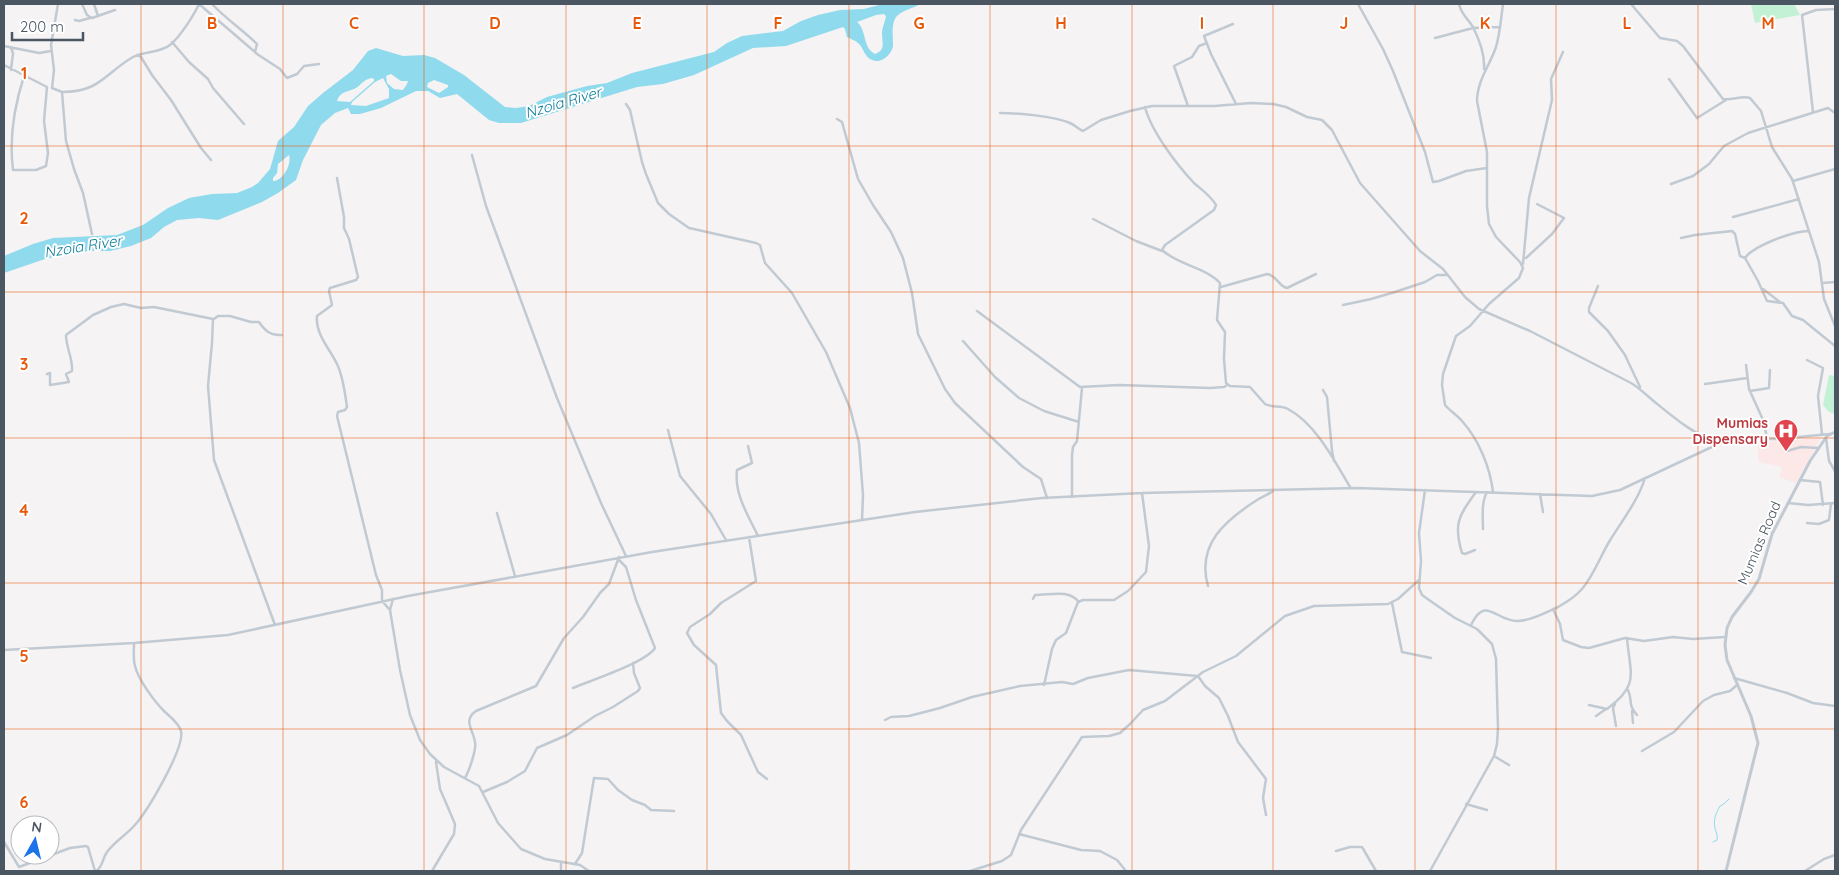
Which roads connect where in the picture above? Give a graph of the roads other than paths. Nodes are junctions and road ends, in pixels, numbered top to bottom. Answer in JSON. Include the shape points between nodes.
{"nodes":[{"id":1,"x":58,"y":4,"type":"edge"},
{"id":2,"x":82,"y":4,"type":"edge"},
{"id":3,"x":94,"y":4,"type":"edge"},
{"id":4,"x":199,"y":4,"type":"edge"},
{"id":5,"x":212,"y":4,"type":"edge"},
{"id":6,"x":1358,"y":4,"type":"edge"},
{"id":7,"x":1459,"y":4,"type":"edge"},
{"id":8,"x":1503,"y":4,"type":"edge"},
{"id":9,"x":1631,"y":4,"type":"edge"},
{"id":10,"x":1835,"y":9,"type":"edge"},
{"id":11,"x":115,"y":10,"type":"dead end"},
{"id":12,"x":98,"y":16,"type":"junction"},
{"id":13,"x":92,"y":18,"type":"junction"},
{"id":14,"x":75,"y":20,"type":"dead end"},
{"id":15,"x":1232,"y":24,"type":"dead end"},
{"id":16,"x":1499,"y":27,"type":"junction"},
{"id":17,"x":1473,"y":28,"type":"junction"},
{"id":18,"x":1435,"y":38,"type":"dead end"},
{"id":19,"x":172,"y":42,"type":"junction"},
{"id":20,"x":1207,"y":43,"type":"junction"},
{"id":21,"x":4,"y":46,"type":"edge"},
{"id":22,"x":11,"y":48,"type":"junction"},
{"id":23,"x":51,"y":51,"type":"junction"},
{"id":24,"x":254,"y":52,"type":"junction"},
{"id":25,"x":1562,"y":52,"type":"dead end"},
{"id":26,"x":137,"y":55,"type":"junction"},
{"id":27,"x":319,"y":64,"type":"dead end"},
{"id":28,"x":4,"y":65,"type":"edge"},
{"id":29,"x":11,"y":70,"type":"junction"},
{"id":30,"x":1484,"y":73,"type":"junction"},
{"id":31,"x":24,"y":76,"type":"junction"},
{"id":32,"x":1669,"y":79,"type":"dead end"},
{"id":33,"x":48,"y":87,"type":"junction"},
{"id":34,"x":52,"y":88,"type":"junction"},
{"id":35,"x":62,"y":92,"type":"junction"},
{"id":36,"x":1726,"y":100,"type":"junction"},
{"id":37,"x":626,"y":104,"type":"dead end"},
{"id":38,"x":1236,"y":104,"type":"junction"},
{"id":39,"x":1188,"y":106,"type":"junction"},
{"id":40,"x":1145,"y":107,"type":"junction"},
{"id":41,"x":1813,"y":112,"type":"junction"},
{"id":42,"x":1835,"y":112,"type":"edge"},
{"id":43,"x":1000,"y":113,"type":"dead end"},
{"id":44,"x":837,"y":119,"type":"dead end"},
{"id":45,"x":244,"y":124,"type":"dead end"},
{"id":46,"x":1766,"y":126,"type":"junction"},
{"id":47,"x":472,"y":155,"type":"dead end"},
{"id":48,"x":211,"y":160,"type":"dead end"},
{"id":49,"x":1487,"y":168,"type":"junction"},
{"id":50,"x":1835,"y":169,"type":"edge"},
{"id":51,"x":338,"y":178,"type":"dead end"},
{"id":52,"x":1793,"y":181,"type":"junction"},
{"id":53,"x":1671,"y":184,"type":"dead end"},
{"id":54,"x":1799,"y":199,"type":"junction"},
{"id":55,"x":1537,"y":204,"type":"dead end"},
{"id":56,"x":1733,"y":217,"type":"dead end"},
{"id":57,"x":1093,"y":219,"type":"dead end"},
{"id":58,"x":1808,"y":231,"type":"junction"},
{"id":59,"x":92,"y":234,"type":"dead end"},
{"id":60,"x":1681,"y":238,"type":"dead end"},
{"id":61,"x":1163,"y":251,"type":"junction"},
{"id":62,"x":1745,"y":258,"type":"junction"},
{"id":63,"x":1525,"y":259,"type":"junction"},
{"id":64,"x":1523,"y":266,"type":"junction"},
{"id":65,"x":1316,"y":274,"type":"dead end"},
{"id":66,"x":1447,"y":276,"type":"junction"},
{"id":67,"x":1835,"y":282,"type":"edge"},
{"id":68,"x":1822,"y":283,"type":"junction"},
{"id":69,"x":1598,"y":286,"type":"dead end"},
{"id":70,"x":1221,"y":287,"type":"junction"},
{"id":71,"x":1762,"y":288,"type":"junction"},
{"id":72,"x":1780,"y":302,"type":"junction"},
{"id":73,"x":1343,"y":305,"type":"dead end"},
{"id":74,"x":1483,"y":310,"type":"junction"},
{"id":75,"x":978,"y":311,"type":"dead end"},
{"id":76,"x":213,"y":321,"type":"junction"},
{"id":77,"x":1835,"y":326,"type":"edge"},
{"id":78,"x":282,"y":335,"type":"dead end"},
{"id":79,"x":964,"y":340,"type":"dead end"},
{"id":80,"x":1835,"y":346,"type":"edge"},
{"id":81,"x":1807,"y":360,"type":"dead end"},
{"id":82,"x":1746,"y":365,"type":"dead end"},
{"id":83,"x":1770,"y":370,"type":"dead end"},
{"id":84,"x":47,"y":374,"type":"dead end"},
{"id":85,"x":1747,"y":378,"type":"junction"},
{"id":86,"x":1705,"y":384,"type":"dead end"},
{"id":87,"x":1227,"y":385,"type":"junction"},
{"id":88,"x":1082,"y":387,"type":"junction"},
{"id":89,"x":1640,"y":389,"type":"junction"},
{"id":90,"x":1323,"y":390,"type":"dead end"},
{"id":91,"x":1750,"y":391,"type":"junction"},
{"id":92,"x":1078,"y":422,"type":"junction"},
{"id":93,"x":668,"y":430,"type":"dead end"},
{"id":94,"x":1835,"y":432,"type":"edge"},
{"id":95,"x":1822,"y":434,"type":"junction"},
{"id":96,"x":1830,"y":434,"type":"junction"},
{"id":97,"x":1826,"y":438,"type":"junction"},
{"id":98,"x":1768,"y":439,"type":"junction"},
{"id":99,"x":1722,"y":443,"type":"junction"},
{"id":100,"x":748,"y":446,"type":"dead end"},
{"id":101,"x":1818,"y":448,"type":"junction"},
{"id":102,"x":1787,"y":451,"type":"dead end"},
{"id":103,"x":1335,"y":462,"type":"junction"},
{"id":104,"x":1835,"y":471,"type":"edge"},
{"id":105,"x":1645,"y":478,"type":"junction"},
{"id":106,"x":1800,"y":480,"type":"junction"},
{"id":107,"x":1350,"y":488,"type":"junction"},
{"id":108,"x":1275,"y":490,"type":"junction"},
{"id":109,"x":1425,"y":490,"type":"junction"},
{"id":110,"x":1476,"y":492,"type":"junction"},
{"id":111,"x":1487,"y":492,"type":"junction"},
{"id":112,"x":1494,"y":492,"type":"junction"},
{"id":113,"x":1142,"y":494,"type":"junction"},
{"id":114,"x":1540,"y":494,"type":"junction"},
{"id":115,"x":1072,"y":497,"type":"junction"},
{"id":116,"x":1047,"y":498,"type":"junction"},
{"id":117,"x":1788,"y":503,"type":"junction"},
{"id":118,"x":1833,"y":504,"type":"edge"},
{"id":119,"x":1823,"y":505,"type":"junction"},
{"id":120,"x":1542,"y":512,"type":"dead end"},
{"id":121,"x":497,"y":513,"type":"dead end"},
{"id":122,"x":862,"y":520,"type":"junction"},
{"id":123,"x":1807,"y":523,"type":"dead end"},
{"id":124,"x":1483,"y":529,"type":"dead end"},
{"id":125,"x":758,"y":536,"type":"junction"},
{"id":126,"x":750,"y":537,"type":"junction"},
{"id":127,"x":726,"y":540,"type":"junction"},
{"id":128,"x":1475,"y":550,"type":"dead end"},
{"id":129,"x":626,"y":556,"type":"junction"},
{"id":130,"x":619,"y":558,"type":"junction"},
{"id":131,"x":515,"y":576,"type":"junction"},
{"id":132,"x":1419,"y":580,"type":"junction"},
{"id":133,"x":1208,"y":586,"type":"dead end"},
{"id":134,"x":393,"y":599,"type":"junction"},
{"id":135,"x":1033,"y":600,"type":"dead end"},
{"id":136,"x":382,"y":601,"type":"junction"},
{"id":137,"x":1079,"y":602,"type":"junction"},
{"id":138,"x":1392,"y":602,"type":"junction"},
{"id":139,"x":1553,"y":609,"type":"junction"},
{"id":140,"x":390,"y":610,"type":"junction"},
{"id":141,"x":275,"y":625,"type":"junction"},
{"id":142,"x":1471,"y":625,"type":"junction"},
{"id":143,"x":1725,"y":637,"type":"junction"},
{"id":144,"x":1626,"y":638,"type":"junction"},
{"id":145,"x":134,"y":643,"type":"junction"},
{"id":146,"x":4,"y":650,"type":"edge"},
{"id":147,"x":1431,"y":658,"type":"dead end"},
{"id":148,"x":633,"y":663,"type":"junction"},
{"id":149,"x":1198,"y":676,"type":"junction"},
{"id":150,"x":1734,"y":678,"type":"junction"},
{"id":151,"x":1737,"y":684,"type":"junction"},
{"id":152,"x":1044,"y":685,"type":"junction"},
{"id":153,"x":573,"y":688,"type":"dead end"},
{"id":154,"x":1628,"y":690,"type":"junction"},
{"id":155,"x":1615,"y":703,"type":"junction"},
{"id":156,"x":1589,"y":705,"type":"dead end"},
{"id":157,"x":1835,"y":706,"type":"edge"},
{"id":158,"x":1607,"y":708,"type":"junction"},
{"id":159,"x":1632,"y":710,"type":"junction"},
{"id":160,"x":1636,"y":715,"type":"dead end"},
{"id":161,"x":1596,"y":716,"type":"dead end"},
{"id":162,"x":885,"y":720,"type":"dead end"},
{"id":163,"x":1634,"y":724,"type":"dead end"},
{"id":164,"x":1616,"y":726,"type":"dead end"},
{"id":165,"x":1642,"y":751,"type":"dead end"},
{"id":166,"x":1494,"y":756,"type":"junction"},
{"id":167,"x":436,"y":761,"type":"junction"},
{"id":168,"x":1509,"y":765,"type":"dead end"},
{"id":169,"x":465,"y":778,"type":"junction"},
{"id":170,"x":768,"y":779,"type":"dead end"},
{"id":171,"x":483,"y":792,"type":"junction"},
{"id":172,"x":1466,"y":804,"type":"junction"},
{"id":173,"x":1487,"y":810,"type":"dead end"},
{"id":174,"x":674,"y":811,"type":"dead end"},
{"id":175,"x":1266,"y":816,"type":"dead end"},
{"id":176,"x":1019,"y":834,"type":"junction"},
{"id":177,"x":4,"y":842,"type":"edge"},
{"id":178,"x":1336,"y":851,"type":"dead end"},
{"id":179,"x":1835,"y":855,"type":"edge"},
{"id":180,"x":561,"y":862,"type":"junction"},
{"id":181,"x":575,"y":864,"type":"junction"},
{"id":182,"x":95,"y":871,"type":"edge"},
{"id":183,"x":432,"y":871,"type":"edge"},
{"id":184,"x":561,"y":871,"type":"edge"},
{"id":185,"x":589,"y":871,"type":"edge"},
{"id":186,"x":970,"y":871,"type":"edge"},
{"id":187,"x":1126,"y":871,"type":"edge"},
{"id":188,"x":1376,"y":871,"type":"edge"},
{"id":189,"x":1430,"y":871,"type":"edge"},
{"id":190,"x":1726,"y":871,"type":"edge"},
{"id":191,"x":1805,"y":871,"type":"edge"}],
"edges":[{"from":1,"to":23,"type":"street"},
{"from":2,"to":13,"type":"street"},
{"from":3,"to":12,"type":"street"},
{"from":4,"to":19,"type":"street"},
{"from":4,"to":24,"type":"street"},
{"from":5,"to":24,"type":"street","via":[[257,44]]},
{"from":6,"to":49,"type":"street","via":[[1393,71],[1425,152],[1433,182]]},
{"from":7,"to":17,"type":"street"},
{"from":8,"to":16,"type":"street"},
{"from":9,"to":36,"type":"street","via":[[1660,38],[1677,41],[1683,46]]},
{"from":10,"to":41,"type":"street","via":[[1802,15]]},
{"from":11,"to":12,"type":"street"},
{"from":12,"to":13,"type":"street"},
{"from":13,"to":14,"type":"street"},
{"from":15,"to":20,"type":"street","via":[[1204,35]]},
{"from":16,"to":17,"type":"street"},
{"from":16,"to":30,"type":"street","via":[[1495,48]]},
{"from":17,"to":18,"type":"street"},
{"from":17,"to":30,"type":"street","via":[[1484,59]]},
{"from":19,"to":26,"type":"street"},
{"from":19,"to":45,"type":"street","via":[[208,79]]},
{"from":20,"to":38,"type":"street"},
{"from":20,"to":39,"type":"street","via":[[1174,67]]},
{"from":21,"to":22,"type":"street"},
{"from":22,"to":23,"type":"street","via":[[39,53]]},
{"from":22,"to":29,"type":"street"},
{"from":23,"to":34,"type":"street"},
{"from":24,"to":27,"type":"street","via":[[287,78],[304,66]]},
{"from":25,"to":63,"type":"street","via":[[1551,79],[1552,100],[1529,198]]},
{"from":26,"to":35,"type":"street","via":[[89,89]]},
{"from":26,"to":48,"type":"street"},
{"from":28,"to":29,"type":"street"},
{"from":29,"to":31,"type":"street"},
{"from":30,"to":49,"type":"street","via":[[1477,97]]},
{"from":31,"to":33,"type":"street"},
{"from":31,"to":33,"type":"street","via":[[12,129],[13,170],[36,170],[46,166],[48,153],[44,121]]},
{"from":32,"to":36,"type":"street","via":[[1698,118]]},
{"from":33,"to":34,"type":"street"},
{"from":34,"to":35,"type":"street"},
{"from":35,"to":59,"type":"street","via":[[66,141]]},
{"from":36,"to":46,"type":"street","via":[[1744,96],[1752,99]]},
{"from":37,"to":122,"type":"street","via":[[642,162],[658,203],[689,228],[760,245],[765,263],[790,290],[824,348],[857,429]]},
{"from":38,"to":39,"type":"street"},
{"from":38,"to":66,"type":"street","via":[[1280,105],[1307,117],[1324,120],[1360,183],[1420,251],[1441,267]]},
{"from":39,"to":40,"type":"street"},
{"from":40,"to":43,"type":"street","via":[[1101,120],[1083,131],[1071,123]]},
{"from":40,"to":61,"type":"street","via":[[1150,124],[1163,144],[1216,205],[1214,210],[1165,245]]},
{"from":41,"to":42,"type":"street","via":[[1829,108]]},
{"from":41,"to":46,"type":"street"},
{"from":44,"to":116,"type":"street","via":[[841,120],[858,179],[903,258],[918,334],[945,389],[955,403],[1023,467],[1041,479]]},
{"from":46,"to":52,"type":"street","via":[[1772,146]]},
{"from":46,"to":53,"type":"street","via":[[1735,139],[1693,176]]},
{"from":47,"to":129,"type":"street","via":[[486,206],[550,380]]},
{"from":49,"to":64,"type":"street","via":[[1486,205],[1490,227]]},
{"from":50,"to":52,"type":"street"},
{"from":51,"to":136,"type":"street","via":[[344,228],[358,278],[330,288],[332,305],[317,316],[317,323],[340,370],[347,407],[337,416],[382,590]]},
{"from":52,"to":54,"type":"street"},
{"from":54,"to":56,"type":"street"},
{"from":54,"to":58,"type":"street"},
{"from":55,"to":63,"type":"street","via":[[1564,218]]},
{"from":57,"to":61,"type":"street"},
{"from":58,"to":62,"type":"street","via":[[1769,243]]},
{"from":58,"to":68,"type":"street","via":[[1819,262]]},
{"from":60,"to":62,"type":"street","via":[[1732,230],[1741,257]]},
{"from":61,"to":70,"type":"street","via":[[1217,280]]},
{"from":62,"to":71,"type":"street"},
{"from":63,"to":64,"type":"street"},
{"from":64,"to":74,"type":"street","via":[[1519,278]]},
{"from":65,"to":70,"type":"street","via":[[1287,288],[1267,274]]},
{"from":66,"to":73,"type":"street","via":[[1438,275],[1371,300]]},
{"from":66,"to":74,"type":"street","via":[[1465,297]]},
{"from":67,"to":68,"type":"street"},
{"from":68,"to":77,"type":"street","via":[[1824,300]]},
{"from":69,"to":89,"type":"street","via":[[1589,312],[1608,331],[1624,355]]},
{"from":70,"to":87,"type":"street","via":[[1217,320],[1225,332]]},
{"from":71,"to":72,"type":"street"},
{"from":71,"to":72,"type":"street","via":[[1767,301]]},
{"from":72,"to":80,"type":"street","via":[[1793,317],[1803,320]]},
{"from":74,"to":89,"type":"street","via":[[1604,368]]},
{"from":74,"to":112,"type":"street","via":[[1456,336],[1442,385],[1446,407],[1462,421],[1479,444]]},
{"from":75,"to":88,"type":"street"},
{"from":76,"to":78,"type":"street","via":[[218,316],[236,317],[259,322],[266,332]]},
{"from":76,"to":84,"type":"street","via":[[210,317],[154,307],[124,304],[111,307],[93,315],[66,335],[66,347],[73,360],[72,371],[66,374],[69,382],[50,385],[50,373]]},
{"from":76,"to":141,"type":"street","via":[[208,386],[214,460]]},
{"from":79,"to":92,"type":"street","via":[[995,377],[1019,398],[1044,411]]},
{"from":81,"to":95,"type":"street","via":[[1823,368],[1818,396]]},
{"from":82,"to":85,"type":"street"},
{"from":83,"to":91,"type":"street","via":[[1769,388]]},
{"from":85,"to":86,"type":"street"},
{"from":85,"to":91,"type":"street"},
{"from":87,"to":88,"type":"street","via":[[1224,388]]},
{"from":87,"to":103,"type":"street","via":[[1250,387],[1265,404],[1293,412],[1309,426]]},
{"from":88,"to":92,"type":"street"},
{"from":89,"to":99,"type":"street","via":[[1689,427]]},
{"from":90,"to":103,"type":"street","via":[[1327,398]]},
{"from":91,"to":98,"type":"street"},
{"from":92,"to":115,"type":"street","via":[[1078,440],[1072,455]]},
{"from":93,"to":127,"type":"street","via":[[680,476],[711,514]]},
{"from":94,"to":96,"type":"street","name":"Mumias Road"},
{"from":95,"to":96,"type":"street"},
{"from":95,"to":98,"type":"street"},
{"from":96,"to":97,"type":"street","name":"Mumias Road"},
{"from":97,"to":101,"type":"street","name":"Mumias Road"},
{"from":97,"to":104,"type":"street","via":[[1829,461]]},
{"from":98,"to":99,"type":"street","via":[[1740,437]]},
{"from":99,"to":105,"type":"street"},
{"from":100,"to":125,"type":"street","via":[[752,463],[737,470],[737,487]]},
{"from":101,"to":102,"type":"street","via":[[1800,447]]},
{"from":101,"to":106,"type":"street","name":"Mumias Road"},
{"from":103,"to":107,"type":"street"},
{"from":105,"to":114,"type":"street","via":[[1604,495]]},
{"from":105,"to":139,"type":"street","via":[[1586,584],[1573,598]]},
{"from":106,"to":117,"type":"street","name":"Mumias Road"},
{"from":106,"to":119,"type":"street","via":[[1820,482]]},
{"from":107,"to":108,"type":"street"},
{"from":107,"to":109,"type":"street"},
{"from":108,"to":113,"type":"street"},
{"from":108,"to":133,"type":"street","via":[[1235,516],[1211,542],[1205,573]]},
{"from":109,"to":110,"type":"street"},
{"from":109,"to":132,"type":"street","via":[[1419,532]]},
{"from":110,"to":111,"type":"street"},
{"from":110,"to":128,"type":"street","via":[[1457,527],[1462,553]]},
{"from":111,"to":112,"type":"street"},
{"from":111,"to":124,"type":"street","via":[[1482,513]]},
{"from":112,"to":114,"type":"street"},
{"from":113,"to":115,"type":"street"},
{"from":113,"to":137,"type":"street","via":[[1149,546],[1146,572],[1114,600]]},
{"from":114,"to":120,"type":"street"},
{"from":115,"to":116,"type":"street"},
{"from":116,"to":122,"type":"street"},
{"from":117,"to":119,"type":"street"},
{"from":117,"to":143,"type":"street","name":"Mumias Road","via":[[1772,534],[1762,572],[1732,617]]},
{"from":118,"to":119,"type":"street"},
{"from":118,"to":123,"type":"street","via":[[1829,520],[1819,524]]},
{"from":121,"to":131,"type":"street"},
{"from":122,"to":125,"type":"street"},
{"from":125,"to":126,"type":"street"},
{"from":126,"to":127,"type":"street"},
{"from":126,"to":170,"type":"street","via":[[756,581],[721,603],[690,627],[687,633],[694,645],[716,665],[721,713],[741,735],[758,772]]},
{"from":127,"to":129,"type":"street"},
{"from":129,"to":130,"type":"street"},
{"from":130,"to":131,"type":"street"},
{"from":130,"to":148,"type":"street","via":[[626,567],[655,645],[652,652]]},
{"from":130,"to":169,"type":"street","via":[[610,584],[564,638],[536,686],[471,715],[468,722],[475,746]]},
{"from":131,"to":134,"type":"street"},
{"from":132,"to":138,"type":"street"},
{"from":132,"to":142,"type":"street","via":[[1419,588],[1425,597]]},
{"from":134,"to":136,"type":"street"},
{"from":134,"to":140,"type":"street"},
{"from":135,"to":137,"type":"street","via":[[1035,595],[1066,593],[1072,594]]},
{"from":136,"to":140,"type":"street"},
{"from":136,"to":141,"type":"street"},
{"from":137,"to":152,"type":"street","via":[[1066,633],[1056,640],[1052,649]]},
{"from":138,"to":147,"type":"street","via":[[1402,652]]},
{"from":138,"to":149,"type":"street","via":[[1314,606],[1285,616],[1243,652]]},
{"from":139,"to":142,"type":"street","via":[[1520,621],[1482,610]]},
{"from":139,"to":144,"type":"street","via":[[1563,640],[1591,648]]},
{"from":140,"to":167,"type":"street","via":[[410,715],[420,740]]},
{"from":141,"to":145,"type":"street","via":[[228,635]]},
{"from":142,"to":166,"type":"street","via":[[1492,644],[1495,654],[1498,728]]},
{"from":143,"to":144,"type":"street","via":[[1673,637],[1644,641]]},
{"from":143,"to":150,"type":"street","name":"Mumias Road","via":[[1725,654]]},
{"from":144,"to":154,"type":"street","via":[[1631,675]]},
{"from":145,"to":146,"type":"street"},
{"from":145,"to":182,"type":"street","via":[[137,673],[159,706],[178,725],[181,740],[171,765],[143,814],[107,852]]},
{"from":148,"to":153,"type":"street"},
{"from":148,"to":171,"type":"street","via":[[638,691],[567,735],[537,748],[525,771]]},
{"from":149,"to":152,"type":"street","via":[[1129,670],[1077,683]]},
{"from":149,"to":175,"type":"street","via":[[1219,698],[1238,742],[1266,779],[1263,798]]},
{"from":149,"to":176,"type":"street","via":[[1165,701],[1143,710],[1120,733],[1082,738]]},
{"from":150,"to":151,"type":"street","name":"Mumias Road"},
{"from":150,"to":157,"type":"street","via":[[1813,703]]},
{"from":151,"to":165,"type":"street","via":[[1730,691],[1703,701],[1674,732]]},
{"from":151,"to":190,"type":"street","name":"Mumias Road","via":[[1751,716],[1758,747]]},
{"from":152,"to":162,"type":"street","via":[[1020,686],[943,708]]},
{"from":154,"to":155,"type":"street"},
{"from":154,"to":159,"type":"street"},
{"from":155,"to":158,"type":"street"},
{"from":155,"to":164,"type":"street"},
{"from":156,"to":158,"type":"street"},
{"from":158,"to":161,"type":"street"},
{"from":159,"to":160,"type":"street"},
{"from":159,"to":163,"type":"street"},
{"from":166,"to":168,"type":"street"},
{"from":166,"to":172,"type":"street"},
{"from":167,"to":169,"type":"street"},
{"from":167,"to":183,"type":"street","via":[[440,789],[455,824],[454,834]]},
{"from":169,"to":171,"type":"street"},
{"from":171,"to":180,"type":"street","via":[[494,815],[521,849],[534,856]]},
{"from":172,"to":173,"type":"street"},
{"from":172,"to":189,"type":"street"},
{"from":174,"to":181,"type":"street","via":[[651,810],[628,798],[608,779],[594,778],[582,853]]},
{"from":176,"to":186,"type":"street","via":[[1010,856]]},
{"from":176,"to":187,"type":"street","via":[[1081,850],[1100,851],[1117,860]]},
{"from":177,"to":182,"type":"street","via":[[19,867],[70,848],[86,846]]},
{"from":178,"to":188,"type":"street","via":[[1362,847]]},
{"from":179,"to":191,"type":"street"},
{"from":180,"to":181,"type":"street"},
{"from":180,"to":184,"type":"street"},
{"from":181,"to":185,"type":"street"}]}
